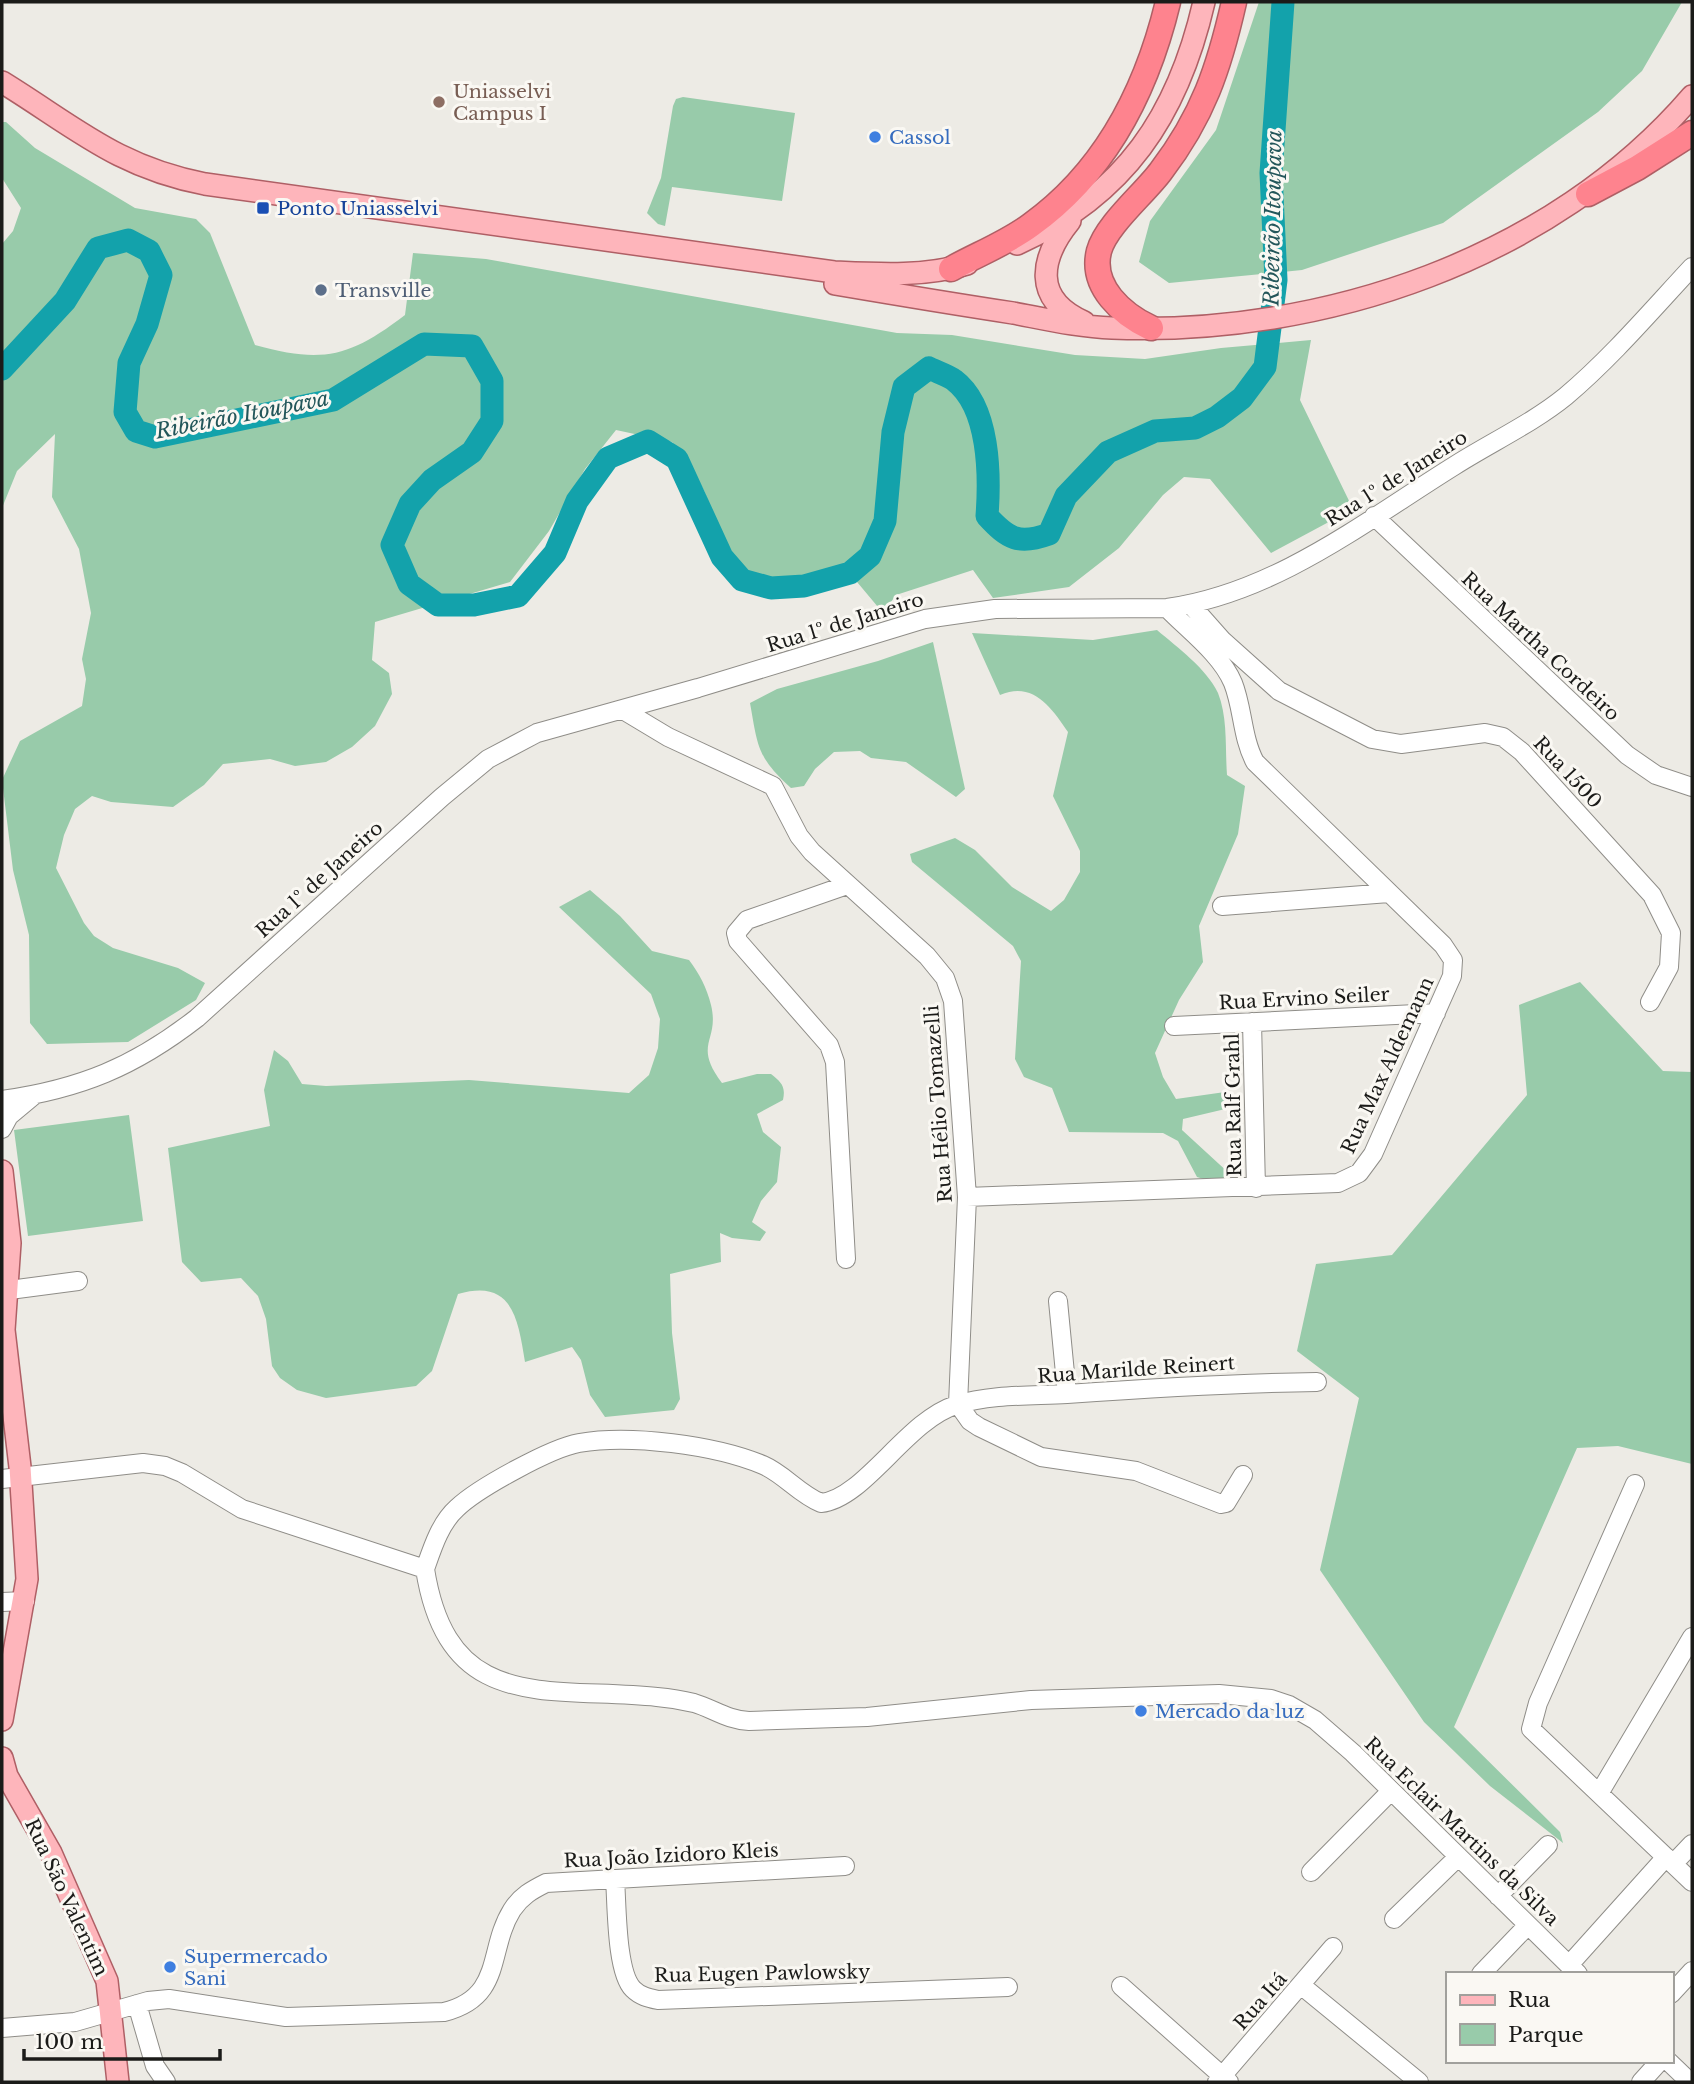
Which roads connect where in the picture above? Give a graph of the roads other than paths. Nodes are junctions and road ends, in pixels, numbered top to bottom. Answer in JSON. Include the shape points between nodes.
{"nodes":[{"id":1,"x":1168,"y":2,"type":"edge"},
{"id":2,"x":1203,"y":2,"type":"edge"},
{"id":3,"x":1234,"y":2,"type":"edge"},
{"id":4,"x":2,"y":82,"type":"edge"},
{"id":5,"x":1692,"y":96,"type":"edge"},
{"id":6,"x":1692,"y":133,"type":"edge"},
{"id":7,"x":1588,"y":194,"type":"junction"},
{"id":8,"x":1078,"y":212,"type":"junction"},
{"id":9,"x":732,"y":257,"type":"junction"},
{"id":10,"x":1692,"y":267,"type":"edge"},
{"id":11,"x":951,"y":269,"type":"junction"},
{"id":12,"x":1094,"y":327,"type":"junction"},
{"id":13,"x":1151,"y":328,"type":"junction"},
{"id":14,"x":1374,"y":516,"type":"junction"},
{"id":15,"x":1191,"y":605,"type":"junction"},
{"id":16,"x":1167,"y":608,"type":"junction"},
{"id":17,"x":623,"y":710,"type":"junction"},
{"id":18,"x":1692,"y":787,"type":"edge"},
{"id":19,"x":847,"y":885,"type":"junction"},
{"id":20,"x":1389,"y":893,"type":"junction"},
{"id":21,"x":1222,"y":906,"type":"dead end"},
{"id":22,"x":1650,"y":1002,"type":"dead end"},
{"id":23,"x":1436,"y":1013,"type":"junction"},
{"id":24,"x":1252,"y":1022,"type":"junction"},
{"id":25,"x":1174,"y":1026,"type":"dead end"},
{"id":26,"x":33,"y":1096,"type":"junction"},
{"id":27,"x":2,"y":1100,"type":"edge"},
{"id":28,"x":2,"y":1129,"type":"edge"},
{"id":29,"x":2,"y":1171,"type":"edge"},
{"id":30,"x":1256,"y":1188,"type":"junction"},
{"id":31,"x":967,"y":1197,"type":"junction"},
{"id":32,"x":846,"y":1259,"type":"dead end"},
{"id":33,"x":78,"y":1281,"type":"dead end"},
{"id":34,"x":4,"y":1291,"type":"edge"},
{"id":35,"x":1058,"y":1301,"type":"dead end"},
{"id":36,"x":1317,"y":1382,"type":"dead end"},
{"id":37,"x":1067,"y":1394,"type":"junction"},
{"id":38,"x":958,"y":1404,"type":"junction"},
{"id":39,"x":1243,"y":1475,"type":"dead end"},
{"id":40,"x":11,"y":1478,"type":"edge"},
{"id":41,"x":1636,"y":1484,"type":"dead end"},
{"id":42,"x":425,"y":1569,"type":"junction"},
{"id":43,"x":25,"y":1601,"type":"junction"},
{"id":44,"x":2,"y":1602,"type":"edge"},
{"id":45,"x":1692,"y":1637,"type":"edge"},
{"id":46,"x":2,"y":1720,"type":"edge"},
{"id":47,"x":2,"y":1758,"type":"edge"},
{"id":48,"x":1391,"y":1791,"type":"junction"},
{"id":49,"x":1600,"y":1792,"type":"junction"},
{"id":50,"x":1692,"y":1843,"type":"edge"},
{"id":51,"x":1548,"y":1845,"type":"dead end"},
{"id":52,"x":1458,"y":1857,"type":"junction"},
{"id":53,"x":1670,"y":1861,"type":"junction"},
{"id":54,"x":845,"y":1866,"type":"dead end"},
{"id":55,"x":1311,"y":1872,"type":"dead end"},
{"id":56,"x":615,"y":1880,"type":"junction"},
{"id":57,"x":1692,"y":1882,"type":"edge"},
{"id":58,"x":1499,"y":1896,"type":"junction"},
{"id":59,"x":1394,"y":1919,"type":"dead end"},
{"id":60,"x":1528,"y":1924,"type":"junction"},
{"id":61,"x":1333,"y":1947,"type":"dead end"},
{"id":62,"x":1574,"y":1970,"type":"edge"},
{"id":63,"x":1692,"y":1971,"type":"edge"},
{"id":64,"x":1483,"y":1972,"type":"edge"},
{"id":65,"x":1121,"y":1986,"type":"dead end"},
{"id":66,"x":1302,"y":1986,"type":"junction"},
{"id":67,"x":1007,"y":1987,"type":"dead end"},
{"id":68,"x":1673,"y":1992,"type":"edge"},
{"id":69,"x":137,"y":2004,"type":"junction"},
{"id":70,"x":113,"y":2011,"type":"junction"},
{"id":71,"x":2,"y":2028,"type":"edge"},
{"id":72,"x":1658,"y":2063,"type":"edge"},
{"id":73,"x":1670,"y":2063,"type":"edge"},
{"id":74,"x":1223,"y":2080,"type":"edge"},
{"id":75,"x":118,"y":2082,"type":"edge"},
{"id":76,"x":166,"y":2082,"type":"edge"},
{"id":77,"x":1419,"y":2082,"type":"edge"},
{"id":78,"x":1641,"y":2082,"type":"edge"},
{"id":79,"x":1690,"y":2082,"type":"edge"}],
"edges":[{"from":1,"to":11,"type":"highway","via":[[1132,107],[1092,165],[1032,224]]},
{"from":2,"to":8,"type":"main road","via":[[1186,66],[1159,123],[1121,171]]},
{"from":3,"to":13,"type":"highway","via":[[1216,77],[1200,110],[1162,171],[1108,233],[1098,253],[1110,297],[1121,310]]},
{"from":4,"to":9,"type":"main road","via":[[102,149],[173,178]]},
{"from":5,"to":7,"type":"main road"},
{"from":6,"to":7,"type":"highway"},
{"from":7,"to":13,"type":"main road","via":[[1497,247],[1421,280],[1340,303],[1240,322]]},
{"from":8,"to":11,"type":"main road","via":[[1001,251]]},
{"from":8,"to":12,"type":"main road","via":[[1052,245],[1045,277],[1065,311]]},
{"from":9,"to":11,"type":"main road","via":[[845,273]]},
{"from":9,"to":12,"type":"main road","via":[[834,284]]},
{"from":10,"to":14,"type":"street","name":"Rua 1º de Janeiro","via":[[1603,363],[1563,398]]},
{"from":12,"to":13,"type":"main road"},
{"from":14,"to":15,"type":"street","name":"Rua 1º de Janeiro","via":[[1294,566],[1241,590]]},
{"from":14,"to":18,"type":"street","name":"Rua Martha Cordeiro","via":[[1627,755],[1656,775]]},
{"from":15,"to":16,"type":"street","name":"Rua 1º de Janeiro"},
{"from":15,"to":22,"type":"street","name":"Rua 1500","via":[[1279,691],[1372,739],[1401,744],[1485,733],[1503,737],[1522,752],[1651,895],[1671,933],[1669,967]]},
{"from":16,"to":17,"type":"street","name":"Rua 1º de Janeiro","via":[[995,609],[925,619]]},
{"from":16,"to":20,"type":"street","name":"Rua Max Aldemann","via":[[1232,681],[1255,762]]},
{"from":17,"to":19,"type":"street","name":"Rua Hélio Tomazelli","via":[[668,737],[773,786],[799,836]]},
{"from":17,"to":26,"type":"street","name":"Rua 1º de Janeiro","via":[[537,733],[488,759],[161,1046],[99,1077]]},
{"from":19,"to":31,"type":"street","name":"Rua Hélio Tomazelli","via":[[927,956],[945,978],[953,1001]]},
{"from":19,"to":32,"type":"street","via":[[747,920],[736,933],[738,941],[829,1045],[835,1062]]},
{"from":20,"to":21,"type":"street"},
{"from":20,"to":23,"type":"street","name":"Rua Max Aldemann","via":[[1453,960],[1452,976]]},
{"from":23,"to":24,"type":"street","name":"Rua Ervino Seiler"},
{"from":23,"to":30,"type":"street","name":"Rua Max Aldemann","via":[[1373,1154],[1359,1173],[1338,1183]]},
{"from":24,"to":25,"type":"street","name":"Rua Ervino Seiler"},
{"from":24,"to":30,"type":"street","name":"Rua Ralf Grahl"},
{"from":26,"to":27,"type":"street","name":"Rua 1º de Janeiro"},
{"from":26,"to":28,"type":"street","name":"Rua 1º de Janeiro","via":[[9,1116]]},
{"from":29,"to":34,"type":"main road","via":[[10,1243]]},
{"from":30,"to":31,"type":"street","name":"Rua Max Aldemann"},
{"from":31,"to":38,"type":"street","name":"Rua Hélio Tomazelli"},
{"from":33,"to":34,"type":"street"},
{"from":34,"to":40,"type":"main road"},
{"from":35,"to":37,"type":"street"},
{"from":36,"to":37,"type":"street","name":"Rua Marilde Reinert","via":[[1214,1383]]},
{"from":37,"to":38,"type":"street","name":"Rua Marilde Reinert"},
{"from":38,"to":39,"type":"street","via":[[979,1427],[1041,1457],[1136,1471],[1222,1504]]},
{"from":38,"to":42,"type":"street","via":[[936,1413],[831,1502],[821,1503],[765,1466],[720,1451],[638,1442],[577,1443],[529,1464],[456,1508]]},
{"from":40,"to":42,"type":"street","via":[[143,1463],[165,1466],[242,1509]]},
{"from":40,"to":43,"type":"main road","via":[[27,1557]]},
{"from":41,"to":49,"type":"street","via":[[1538,1703],[1531,1729]]},
{"from":42,"to":48,"type":"street","name":"Rua Eclair Martins da Silva","via":[[428,1592],[453,1645],[478,1671],[524,1689],[659,1697],[696,1704],[732,1721],[867,1717],[1031,1700],[1219,1694],[1271,1699],[1315,1720]]},
{"from":43,"to":44,"type":"street"},
{"from":43,"to":46,"type":"main road"},
{"from":45,"to":49,"type":"street"},
{"from":47,"to":70,"type":"main road","name":"Rua São Valentim","via":[[7,1776],[82,1919],[107,1982]]},
{"from":48,"to":52,"type":"street","name":"Rua Eclair Martins da Silva"},
{"from":48,"to":55,"type":"street"},
{"from":49,"to":53,"type":"street"},
{"from":50,"to":53,"type":"street"},
{"from":51,"to":58,"type":"street"},
{"from":52,"to":58,"type":"street","name":"Rua Eclair Martins da Silva"},
{"from":52,"to":59,"type":"street"},
{"from":53,"to":57,"type":"street"},
{"from":53,"to":62,"type":"street"},
{"from":54,"to":56,"type":"street","name":"Rua João Izidoro Kleis"},
{"from":56,"to":67,"type":"street","name":"Rua Eugen Pawlowsky","via":[[623,1973],[642,1996],[658,2000]]},
{"from":56,"to":69,"type":"street","name":"Rua João Izidoro Kleis","via":[[546,1883],[526,1894],[511,1911],[488,1982],[475,1998],[453,2010],[286,2017],[191,2000]]},
{"from":58,"to":60,"type":"street","name":"Rua Eclair Martins da Silva"},
{"from":60,"to":62,"type":"street","name":"Rua Eclair Martins da Silva"},
{"from":60,"to":64,"type":"street"},
{"from":61,"to":66,"type":"street","name":"Rua Itá"},
{"from":63,"to":68,"type":"street"},
{"from":65,"to":74,"type":"street"},
{"from":66,"to":74,"type":"street","name":"Rua Itá"},
{"from":66,"to":77,"type":"street"},
{"from":69,"to":70,"type":"street","name":"Rua João Izidoro Kleis"},
{"from":69,"to":76,"type":"street","via":[[155,2066]]},
{"from":70,"to":71,"type":"street","name":"Rua João Izidoro Kleis","via":[[75,2022]]},
{"from":70,"to":75,"type":"main road","name":"Rua São Valentim"},
{"from":72,"to":78,"type":"street"},
{"from":73,"to":79,"type":"street"}]}
